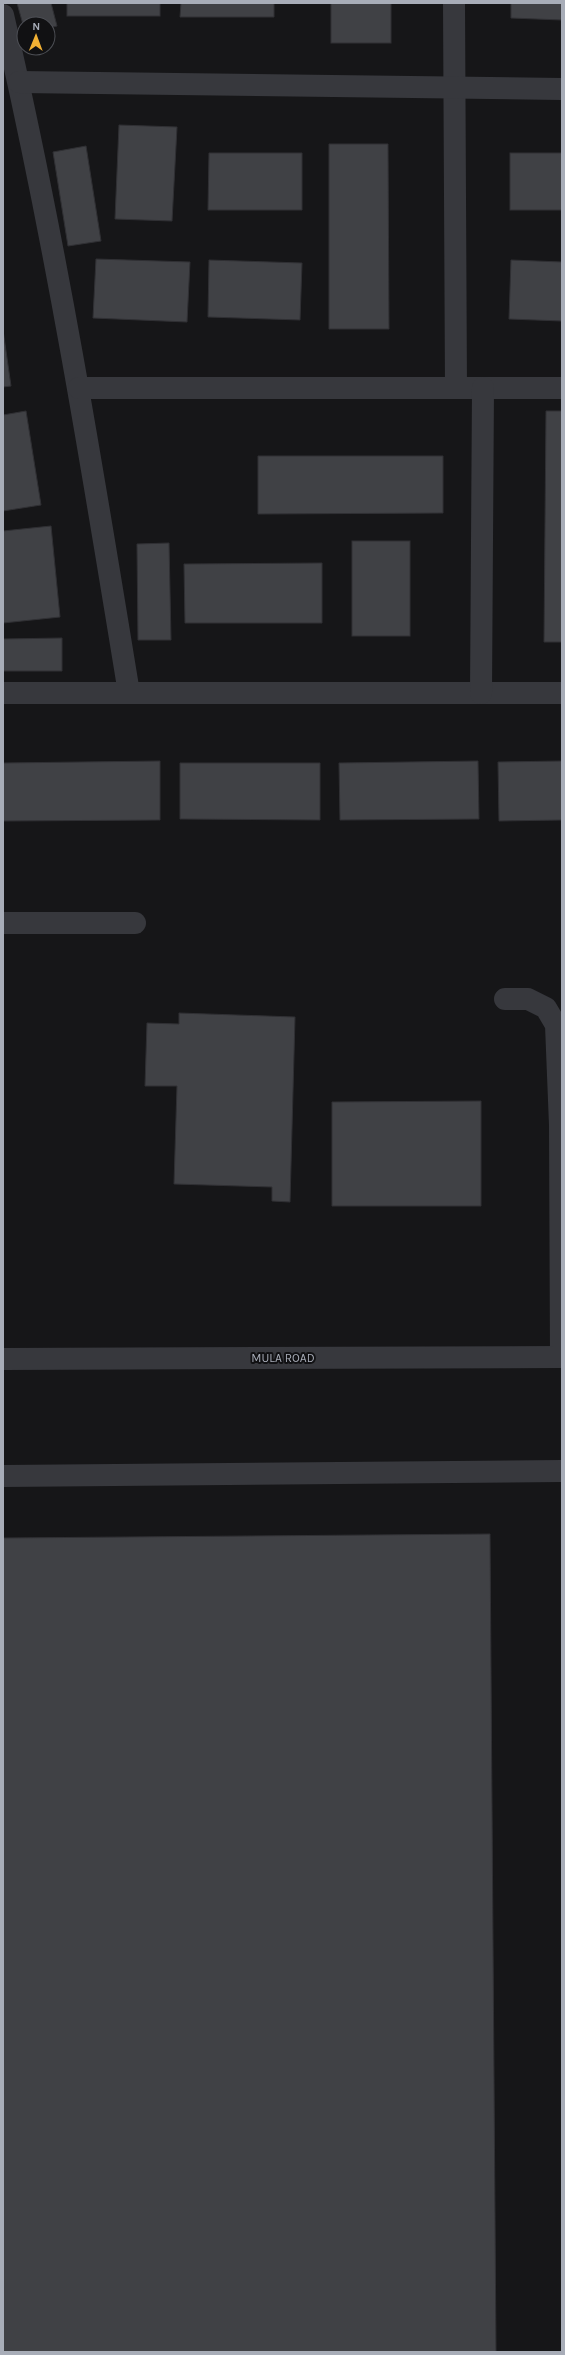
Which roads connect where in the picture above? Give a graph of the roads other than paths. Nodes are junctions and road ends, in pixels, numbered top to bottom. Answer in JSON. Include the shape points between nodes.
{"nodes":[{"id":1,"x":454,"y":3,"type":"edge"},
{"id":2,"x":3,"y":15,"type":"edge"},
{"id":3,"x":18,"y":82,"type":"junction"},
{"id":4,"x":454,"y":87,"type":"junction"},
{"id":5,"x":562,"y":89,"type":"edge"},
{"id":6,"x":79,"y":388,"type":"junction"},
{"id":7,"x":456,"y":388,"type":"junction"},
{"id":8,"x":483,"y":388,"type":"junction"},
{"id":9,"x":562,"y":388,"type":"edge"},
{"id":10,"x":3,"y":693,"type":"edge"},
{"id":11,"x":129,"y":693,"type":"junction"},
{"id":12,"x":481,"y":693,"type":"junction"},
{"id":13,"x":562,"y":693,"type":"edge"},
{"id":14,"x":3,"y":923,"type":"edge"},
{"id":15,"x":135,"y":923,"type":"dead end"},
{"id":16,"x":505,"y":999,"type":"dead end"},
{"id":17,"x":562,"y":1356,"type":"edge"},
{"id":18,"x":3,"y":1359,"type":"edge"},
{"id":19,"x":562,"y":1471,"type":"edge"},
{"id":20,"x":3,"y":1476,"type":"edge"}],
"edges":[{"from":1,"to":4,"type":"street"},
{"from":2,"to":3,"type":"street"},
{"from":3,"to":4,"type":"street"},
{"from":3,"to":6,"type":"street"},
{"from":4,"to":5,"type":"street"},
{"from":4,"to":7,"type":"street"},
{"from":6,"to":7,"type":"street"},
{"from":6,"to":11,"type":"street"},
{"from":7,"to":8,"type":"street"},
{"from":8,"to":9,"type":"street"},
{"from":8,"to":12,"type":"street"},
{"from":10,"to":11,"type":"street"},
{"from":11,"to":12,"type":"street"},
{"from":12,"to":13,"type":"street"},
{"from":14,"to":15,"type":"street"},
{"from":16,"to":17,"type":"street","via":[[528,999],[546,1008],[556,1026],[560,1125]]},
{"from":17,"to":18,"type":"street","name":"MULA ROAD"},
{"from":19,"to":20,"type":"street"}]}
